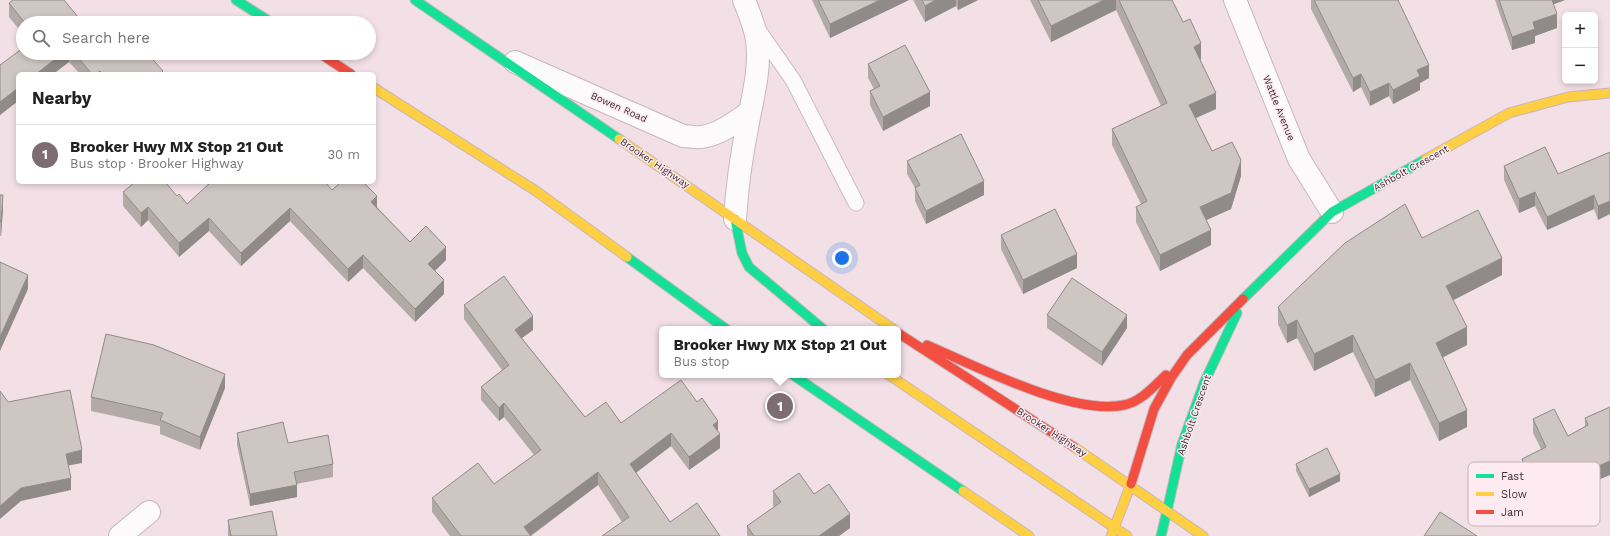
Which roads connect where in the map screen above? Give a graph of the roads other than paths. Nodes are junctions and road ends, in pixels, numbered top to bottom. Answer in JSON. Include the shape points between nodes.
{"nodes":[{"id":1,"x":236,"y":0,"type":"edge"},
{"id":2,"x":415,"y":0,"type":"edge"},
{"id":3,"x":744,"y":0,"type":"edge"},
{"id":4,"x":1235,"y":0,"type":"edge"},
{"id":5,"x":261,"y":16,"type":"edge"},
{"id":6,"x":753,"y":23,"type":"junction"},
{"id":7,"x":489,"y":50,"type":"junction"},
{"id":8,"x":329,"y":60,"type":"edge"},
{"id":9,"x":348,"y":72,"type":"edge"},
{"id":10,"x":376,"y":89,"type":"edge"},
{"id":11,"x":1610,"y":93,"type":"edge"},
{"id":12,"x":750,"y":112,"type":"junction"},
{"id":13,"x":856,"y":203,"type":"dead end"},
{"id":14,"x":1332,"y":212,"type":"junction"},
{"id":15,"x":735,"y":219,"type":"junction"},
{"id":16,"x":1243,"y":300,"type":"junction"},
{"id":17,"x":722,"y":326,"type":"edge"},
{"id":18,"x":819,"y":326,"type":"edge"},
{"id":19,"x":889,"y":326,"type":"edge"},
{"id":20,"x":901,"y":333,"type":"edge"},
{"id":21,"x":901,"y":334,"type":"edge"},
{"id":22,"x":1188,"y":355,"type":"junction"},
{"id":23,"x":797,"y":378,"type":"edge"},
{"id":24,"x":893,"y":378,"type":"edge"},
{"id":25,"x":1131,"y":484,"type":"junction"},
{"id":26,"x":1167,"y":511,"type":"junction"},
{"id":27,"x":149,"y":512,"type":"dead end"},
{"id":28,"x":1114,"y":526,"type":"junction"},
{"id":29,"x":120,"y":536,"type":"edge"},
{"id":30,"x":1029,"y":536,"type":"edge"},
{"id":31,"x":1112,"y":536,"type":"edge"},
{"id":32,"x":1127,"y":536,"type":"edge"},
{"id":33,"x":1161,"y":536,"type":"edge"},
{"id":34,"x":1203,"y":536,"type":"edge"}],
"edges":[{"from":1,"to":5,"type":"main road"},
{"from":2,"to":7,"type":"main road","name":"Brooker Highway"},
{"from":3,"to":6,"type":"street"},
{"from":4,"to":14,"type":"street","name":"Wattle Avenue","via":[[1299,159]]},
{"from":6,"to":12,"type":"street","via":[[758,56]]},
{"from":6,"to":13,"type":"lane","via":[[793,80]]},
{"from":7,"to":12,"type":"street","name":"Bowen Road","via":[[683,136],[702,137],[714,133]]},
{"from":7,"to":15,"type":"main road","name":"Brooker Highway"},
{"from":8,"to":9,"type":"main road"},
{"from":10,"to":17,"type":"main road","via":[[536,191]]},
{"from":11,"to":14,"type":"main road","name":"Ashbolt Crescent","via":[[1568,97],[1509,113]]},
{"from":12,"to":15,"type":"street"},
{"from":14,"to":16,"type":"main road","name":"Ashbolt Crescent"},
{"from":15,"to":18,"type":"main road","via":[[742,253],[749,267]]},
{"from":15,"to":19,"type":"main road","name":"Brooker Highway"},
{"from":16,"to":22,"type":"main road","name":"Ashbolt Crescent"},
{"from":16,"to":26,"type":"main road","name":"Ashbolt Crescent","via":[[1204,383],[1182,444]]},
{"from":20,"to":22,"type":"main road","via":[[1011,380],[1075,403],[1101,407],[1132,403]]},
{"from":21,"to":25,"type":"main road","name":"Brooker Highway"},
{"from":22,"to":25,"type":"main road","name":"Ashbolt Crescent","via":[[1171,378],[1154,409]]},
{"from":23,"to":30,"type":"main road"},
{"from":24,"to":28,"type":"main road"},
{"from":25,"to":26,"type":"main road","name":"Brooker Highway"},
{"from":25,"to":28,"type":"main road"},
{"from":26,"to":33,"type":"main road","name":"Ashbolt Crescent"},
{"from":26,"to":34,"type":"main road","name":"Brooker Highway"},
{"from":27,"to":29,"type":"street"},
{"from":28,"to":31,"type":"main road"},
{"from":28,"to":32,"type":"main road"}]}
